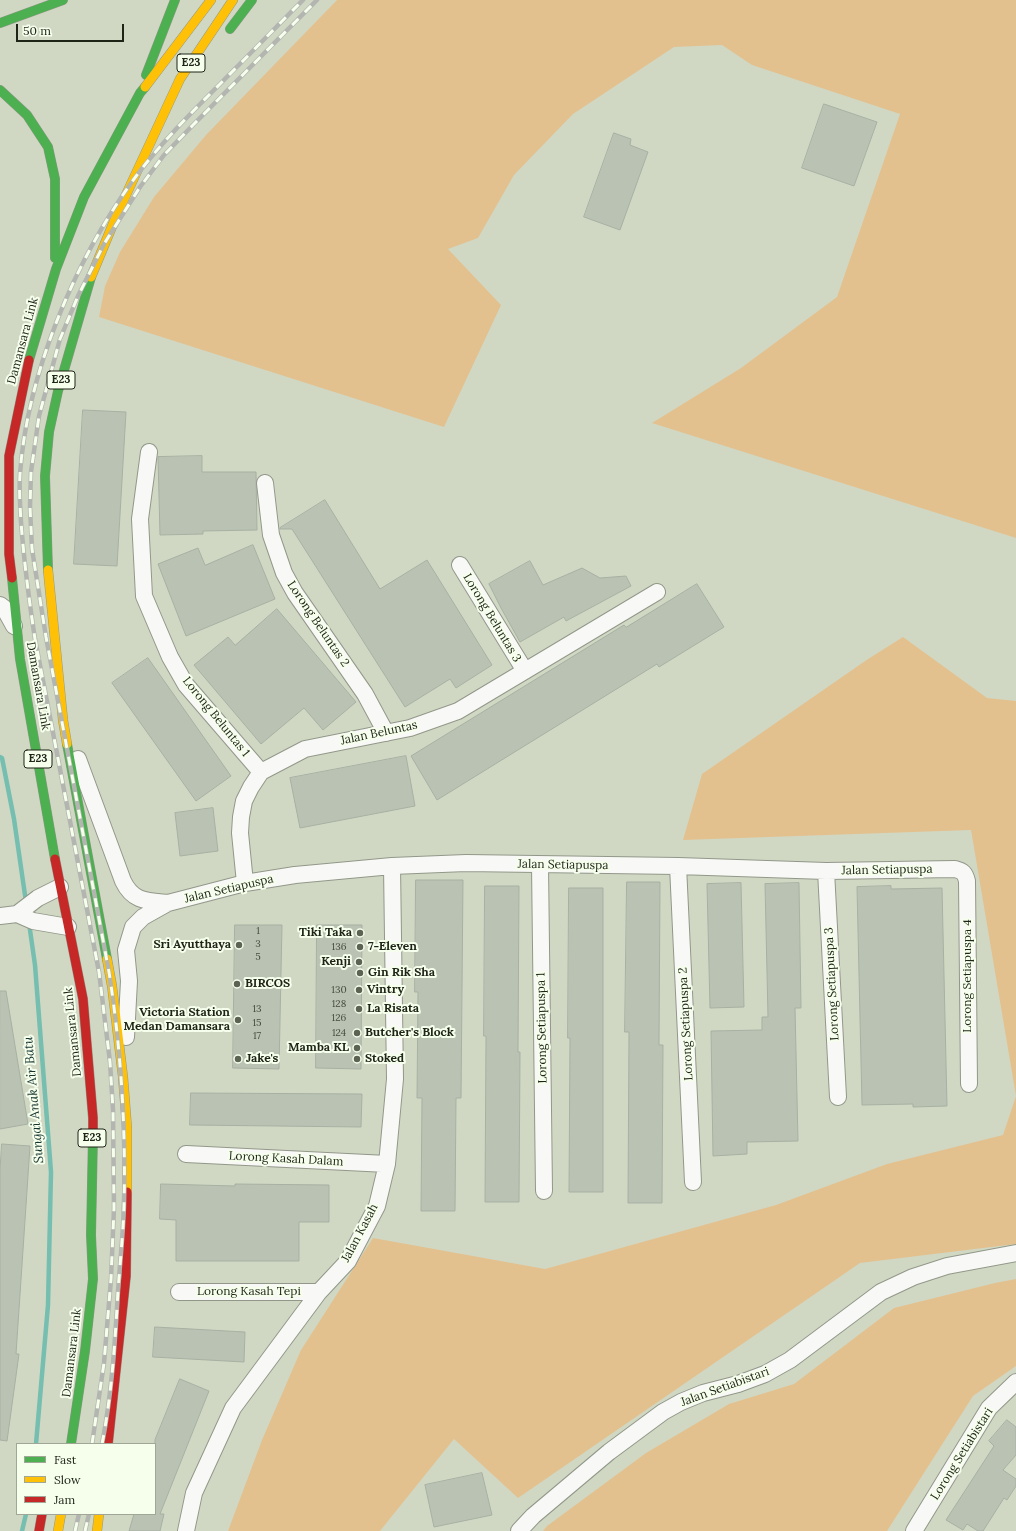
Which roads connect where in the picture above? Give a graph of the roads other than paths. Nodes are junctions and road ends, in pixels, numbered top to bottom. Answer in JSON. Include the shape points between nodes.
{"nodes":[{"id":1,"x":63,"y":0,"type":"edge"},
{"id":2,"x":176,"y":0,"type":"edge"},
{"id":3,"x":211,"y":0,"type":"edge"},
{"id":4,"x":233,"y":0,"type":"edge"},
{"id":5,"x":252,"y":0,"type":"edge"},
{"id":6,"x":0,"y":23,"type":"edge"},
{"id":7,"x":226,"y":34,"type":"dead end"},
{"id":8,"x":0,"y":90,"type":"edge"},
{"id":9,"x":185,"y":92,"type":"dead end"},
{"id":10,"x":140,"y":93,"type":"junction"},
{"id":11,"x":157,"y":131,"type":"junction"},
{"id":12,"x":56,"y":269,"type":"junction"},
{"id":13,"x":149,"y":452,"type":"dead end"},
{"id":14,"x":265,"y":483,"type":"dead end"},
{"id":15,"x":5,"y":560,"type":"edge"},
{"id":16,"x":460,"y":565,"type":"dead end"},
{"id":17,"x":657,"y":592,"type":"dead end"},
{"id":18,"x":0,"y":605,"type":"edge"},
{"id":19,"x":17,"y":631,"type":"junction"},
{"id":20,"x":525,"y":672,"type":"junction"},
{"id":21,"x":63,"y":720,"type":"junction"},
{"id":22,"x":386,"y":733,"type":"junction"},
{"id":23,"x":261,"y":772,"type":"junction"},
{"id":24,"x":540,"y":864,"type":"junction"},
{"id":25,"x":392,"y":866,"type":"junction"},
{"id":26,"x":678,"y":866,"type":"junction"},
{"id":27,"x":961,"y":870,"type":"joint"},
{"id":28,"x":826,"y":871,"type":"junction"},
{"id":29,"x":245,"y":883,"type":"junction"},
{"id":30,"x":60,"y":887,"type":"junction"},
{"id":31,"x":168,"y":903,"type":"junction"},
{"id":32,"x":25,"y":913,"type":"junction"},
{"id":33,"x":0,"y":916,"type":"edge"},
{"id":34,"x":68,"y":927,"type":"junction"},
{"id":35,"x":123,"y":1076,"type":"junction"},
{"id":36,"x":969,"y":1084,"type":"dead end"},
{"id":37,"x":838,"y":1097,"type":"dead end"},
{"id":38,"x":186,"y":1154,"type":"dead end"},
{"id":39,"x":387,"y":1164,"type":"junction"},
{"id":40,"x":693,"y":1182,"type":"dead end"},
{"id":41,"x":544,"y":1191,"type":"dead end"},
{"id":42,"x":1016,"y":1253,"type":"edge"},
{"id":43,"x":179,"y":1292,"type":"dead end"},
{"id":44,"x":319,"y":1292,"type":"junction"},
{"id":45,"x":85,"y":1351,"type":"junction"},
{"id":46,"x":1016,"y":1382,"type":"edge"},
{"id":47,"x":64,"y":1430,"type":"dead end"},
{"id":48,"x":71,"y":1443,"type":"edge"},
{"id":49,"x":108,"y":1443,"type":"edge"},
{"id":50,"x":42,"y":1515,"type":"edge"},
{"id":51,"x":61,"y":1515,"type":"edge"},
{"id":52,"x":99,"y":1515,"type":"edge"},
{"id":53,"x":39,"y":1531,"type":"edge"},
{"id":54,"x":58,"y":1531,"type":"edge"},
{"id":55,"x":96,"y":1531,"type":"edge"},
{"id":56,"x":186,"y":1531,"type":"edge"},
{"id":57,"x":519,"y":1531,"type":"edge"},
{"id":58,"x":914,"y":1531,"type":"edge"}],
"edges":[{"from":1,"to":6,"type":"highway"},
{"from":2,"to":10,"type":"highway"},
{"from":3,"to":10,"type":"highway","name":"Damansara Link","number":"E23"},
{"from":4,"to":11,"type":"highway","name":"Damansara Link","number":"E23","via":[[180,79]]},
{"from":5,"to":7,"type":"highway"},
{"from":8,"to":12,"type":"highway","via":[[28,115],[48,147],[55,179]]},
{"from":9,"to":11,"type":"highway"},
{"from":10,"to":12,"type":"highway","name":"Damansara Link","number":"E23","via":[[84,197]]},
{"from":11,"to":21,"type":"highway","name":"Damansara Link","number":"E23","via":[[118,212],[89,283],[49,432],[45,476],[48,573]]},
{"from":12,"to":15,"type":"highway","name":"Damansara Link","number":"E23","via":[[29,360],[9,456]]},
{"from":13,"to":23,"type":"street","name":"Lorong Beluntas 1","via":[[140,519],[144,596],[170,656],[186,685]]},
{"from":14,"to":22,"type":"street","name":"Lorong Beluntas 2","via":[[271,535],[284,573],[365,694]]},
{"from":15,"to":19,"type":"highway","name":"Damansara Link","number":"E23"},
{"from":16,"to":20,"type":"street","name":"Lorong Beluntas 3"},
{"from":17,"to":20,"type":"street","name":"Jalan Beluntas"},
{"from":18,"to":19,"type":"street"},
{"from":19,"to":30,"type":"highway","name":"Damansara Link","number":"E23"},
{"from":20,"to":22,"type":"street","name":"Jalan Beluntas","via":[[458,712]]},
{"from":21,"to":31,"type":"street","name":"Jalan Setiapuspa","via":[[127,890],[136,897]]},
{"from":21,"to":35,"type":"highway","name":"Damansara Link","number":"E23","via":[[112,986]]},
{"from":22,"to":23,"type":"street","name":"Jalan Beluntas","via":[[305,749]]},
{"from":23,"to":29,"type":"street","name":"Jalan Beluntas","via":[[250,787],[240,817]]},
{"from":24,"to":25,"type":"street","name":"Jalan Setiapuspa"},
{"from":24,"to":26,"type":"street","name":"Jalan Setiapuspa"},
{"from":24,"to":41,"type":"street","name":"Lorong Setiapuspa 1"},
{"from":25,"to":29,"type":"street","name":"Jalan Setiapuspa","via":[[295,875]]},
{"from":25,"to":39,"type":"street","name":"Jalan Kasah","via":[[395,1079]]},
{"from":26,"to":28,"type":"street","name":"Jalan Setiapuspa"},
{"from":26,"to":40,"type":"street","name":"Lorong Setiapuspa 2"},
{"from":27,"to":28,"type":"street","name":"Jalan Setiapuspa"},
{"from":27,"to":36,"type":"street","name":"Lorong Setiapuspa 4","via":[[967,881]]},
{"from":28,"to":37,"type":"street","name":"Lorong Setiapuspa 3"},
{"from":29,"to":31,"type":"street","name":"Jalan Setiapuspa"},
{"from":30,"to":32,"type":"street","via":[[38,898]]},
{"from":30,"to":34,"type":"highway","name":"Damansara Link","number":"E23"},
{"from":31,"to":35,"type":"street","name":"Jalan Setiapuspa","via":[[143,917],[133,928],[129,938],[126,950],[129,981]]},
{"from":32,"to":33,"type":"street"},
{"from":32,"to":34,"type":"street"},
{"from":34,"to":45,"type":"highway","name":"Damansara Link","number":"E23","via":[[83,999],[93,1118],[93,1279]]},
{"from":35,"to":49,"type":"highway","name":"Damansara Link","number":"E23","via":[[127,1128],[126,1276]]},
{"from":38,"to":39,"type":"street","name":"Lorong Kasah Dalam"},
{"from":39,"to":44,"type":"street","name":"Jalan Kasah","via":[[377,1206],[348,1261]]},
{"from":42,"to":57,"type":"street","name":"Jalan Setiabistari","via":[[947,1266],[913,1277],[882,1292],[815,1343],[765,1374],[703,1393],[663,1412],[609,1452],[533,1516]]},
{"from":43,"to":44,"type":"street","name":"Lorong Kasah Tepi"},
{"from":44,"to":56,"type":"street","name":"Jalan Kasah","via":[[233,1408],[194,1493]]},
{"from":45,"to":47,"type":"highway"},
{"from":45,"to":48,"type":"highway","name":"Damansara Link","number":"E23"},
{"from":46,"to":58,"type":"street","name":"Lorong Setiabistari","via":[[989,1408]]},
{"from":50,"to":53,"type":"highway"},
{"from":51,"to":54,"type":"highway"},
{"from":52,"to":55,"type":"highway"}]}
